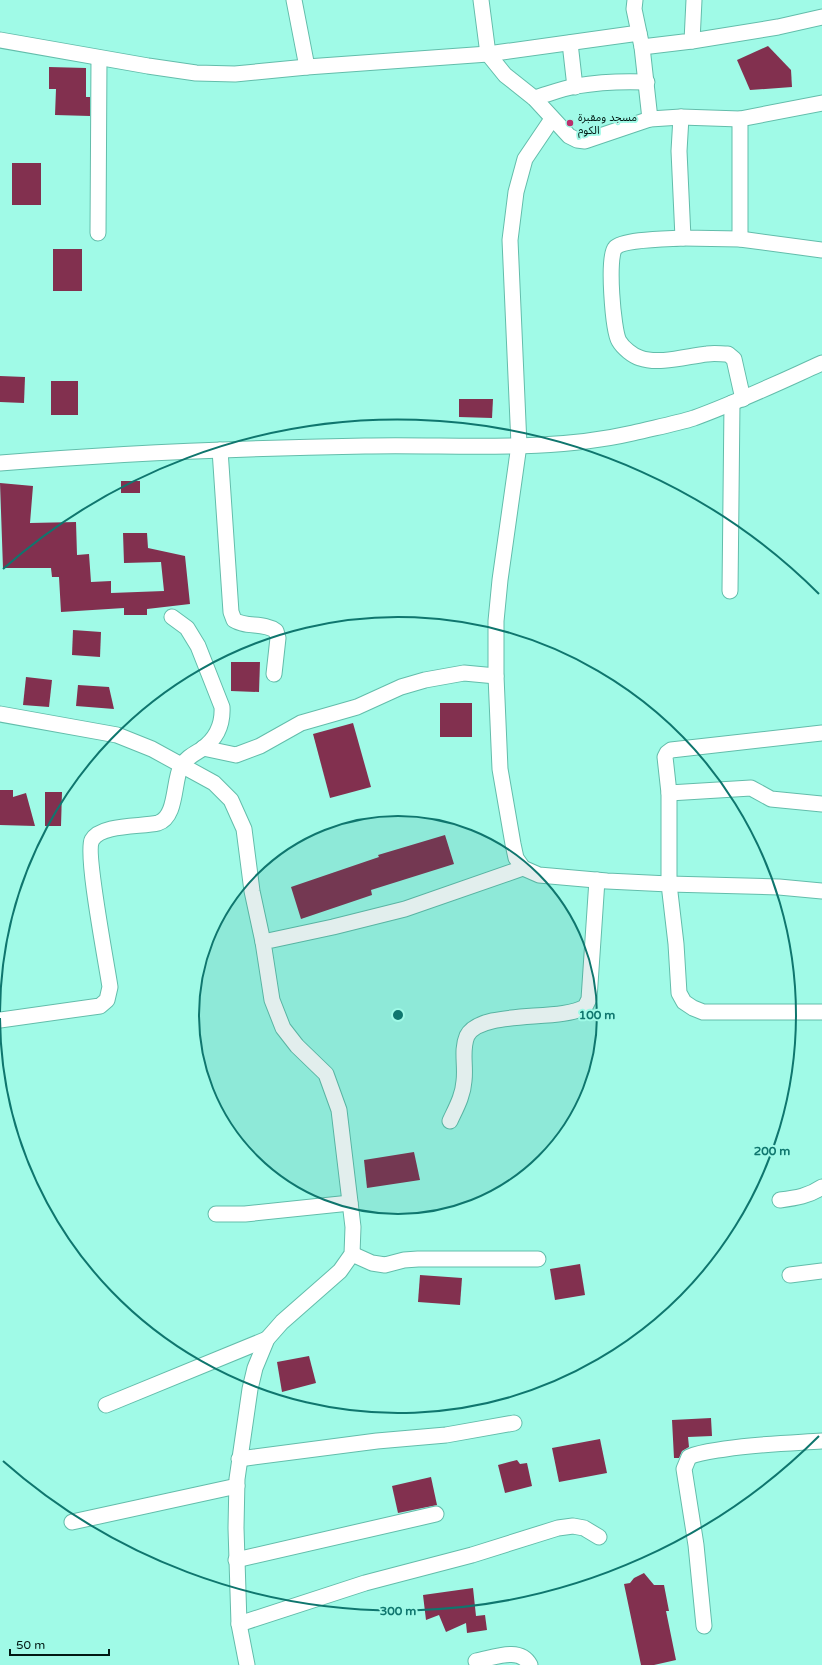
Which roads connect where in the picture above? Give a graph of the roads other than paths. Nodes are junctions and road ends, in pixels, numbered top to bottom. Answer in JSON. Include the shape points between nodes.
{"nodes":[{"id":1,"x":294,"y":0,"type":"edge"},
{"id":2,"x":480,"y":0,"type":"edge"},
{"id":3,"x":635,"y":0,"type":"edge"},
{"id":4,"x":694,"y":0,"type":"edge"},
{"id":5,"x":822,"y":17,"type":"edge"},
{"id":6,"x":0,"y":40,"type":"edge"},
{"id":7,"x":641,"y":40,"type":"junction"},
{"id":8,"x":692,"y":41,"type":"junction"},
{"id":9,"x":570,"y":43,"type":"junction"},
{"id":10,"x":488,"y":54,"type":"junction"},
{"id":11,"x":99,"y":58,"type":"junction"},
{"id":12,"x":307,"y":67,"type":"junction"},
{"id":13,"x":647,"y":82,"type":"junction"},
{"id":14,"x":575,"y":87,"type":"junction"},
{"id":15,"x":534,"y":98,"type":"junction"},
{"id":16,"x":822,"y":103,"type":"edge"},
{"id":17,"x":681,"y":117,"type":"junction"},
{"id":18,"x":740,"y":118,"type":"junction"},
{"id":19,"x":552,"y":119,"type":"junction"},
{"id":20,"x":650,"y":119,"type":"junction"},
{"id":21,"x":98,"y":233,"type":"dead end"},
{"id":22,"x":684,"y":238,"type":"junction"},
{"id":23,"x":740,"y":239,"type":"junction"},
{"id":24,"x":822,"y":250,"type":"edge"},
{"id":25,"x":822,"y":363,"type":"edge"},
{"id":26,"x":737,"y":401,"type":"junction"},
{"id":27,"x":519,"y":445,"type":"junction"},
{"id":28,"x":220,"y":450,"type":"junction"},
{"id":29,"x":0,"y":463,"type":"edge"},
{"id":30,"x":730,"y":591,"type":"dead end"},
{"id":31,"x":172,"y":617,"type":"dead end"},
{"id":32,"x":274,"y":674,"type":"dead end"},
{"id":33,"x":496,"y":676,"type":"junction"},
{"id":34,"x":0,"y":714,"type":"edge"},
{"id":35,"x":822,"y":733,"type":"edge"},
{"id":36,"x":203,"y":748,"type":"junction"},
{"id":37,"x":182,"y":765,"type":"junction"},
{"id":38,"x":669,"y":793,"type":"junction"},
{"id":39,"x":822,"y":804,"type":"edge"},
{"id":40,"x":523,"y":868,"type":"junction"},
{"id":41,"x":597,"y":880,"type":"junction"},
{"id":42,"x":669,"y":884,"type":"junction"},
{"id":43,"x":822,"y":891,"type":"edge"},
{"id":44,"x":263,"y":942,"type":"junction"},
{"id":45,"x":822,"y":1012,"type":"edge"},
{"id":46,"x":0,"y":1020,"type":"edge"},
{"id":47,"x":450,"y":1121,"type":"dead end"},
{"id":48,"x":822,"y":1187,"type":"edge"},
{"id":49,"x":780,"y":1200,"type":"dead end"},
{"id":50,"x":350,"y":1203,"type":"junction"},
{"id":51,"x":216,"y":1214,"type":"dead end"},
{"id":52,"x":352,"y":1254,"type":"junction"},
{"id":53,"x":538,"y":1259,"type":"dead end"},
{"id":54,"x":822,"y":1271,"type":"edge"},
{"id":55,"x":790,"y":1275,"type":"dead end"},
{"id":56,"x":267,"y":1339,"type":"junction"},
{"id":57,"x":106,"y":1405,"type":"dead end"},
{"id":58,"x":514,"y":1423,"type":"dead end"},
{"id":59,"x":822,"y":1441,"type":"edge"},
{"id":60,"x":239,"y":1459,"type":"junction"},
{"id":61,"x":237,"y":1486,"type":"junction"},
{"id":62,"x":436,"y":1514,"type":"dead end"},
{"id":63,"x":72,"y":1522,"type":"dead end"},
{"id":64,"x":599,"y":1537,"type":"dead end"},
{"id":65,"x":236,"y":1560,"type":"junction"},
{"id":66,"x":239,"y":1624,"type":"junction"},
{"id":67,"x":704,"y":1626,"type":"dead end"},
{"id":68,"x":476,"y":1661,"type":"dead end"},
{"id":69,"x":247,"y":1665,"type":"edge"},
{"id":70,"x":530,"y":1665,"type":"edge"}],
"edges":[{"from":1,"to":12,"type":"street"},
{"from":2,"to":10,"type":"street"},
{"from":3,"to":7,"type":"street","via":[[634,9]]},
{"from":4,"to":8,"type":"street"},
{"from":5,"to":8,"type":"street"},
{"from":6,"to":11,"type":"street"},
{"from":7,"to":8,"type":"street"},
{"from":7,"to":9,"type":"street"},
{"from":7,"to":13,"type":"street"},
{"from":9,"to":10,"type":"street"},
{"from":9,"to":14,"type":"street"},
{"from":10,"to":12,"type":"street"},
{"from":10,"to":15,"type":"street","via":[[505,75]]},
{"from":11,"to":12,"type":"street","via":[[196,73],[236,74]]},
{"from":11,"to":21,"type":"street"},
{"from":13,"to":14,"type":"street","via":[[615,82]]},
{"from":13,"to":20,"type":"street"},
{"from":14,"to":15,"type":"street"},
{"from":15,"to":19,"type":"street"},
{"from":16,"to":18,"type":"street"},
{"from":17,"to":18,"type":"street"},
{"from":17,"to":20,"type":"street"},
{"from":17,"to":22,"type":"street","via":[[679,151]]},
{"from":18,"to":23,"type":"street"},
{"from":19,"to":20,"type":"street","via":[[576,140],[585,141]]},
{"from":19,"to":27,"type":"street","via":[[525,159],[516,192],[510,240]]},
{"from":22,"to":23,"type":"street"},
{"from":22,"to":26,"type":"street","via":[[627,242],[615,247],[611,254],[612,292],[619,340],[629,352],[640,358],[662,360],[728,354],[734,359]]},
{"from":23,"to":24,"type":"street"},
{"from":25,"to":26,"type":"street"},
{"from":26,"to":27,"type":"street","via":[[692,418],[631,433],[568,443]]},
{"from":26,"to":30,"type":"street"},
{"from":27,"to":28,"type":"street"},
{"from":27,"to":33,"type":"street","via":[[496,620]]},
{"from":28,"to":29,"type":"street"},
{"from":28,"to":32,"type":"street","via":[[231,612],[234,620],[240,624],[272,628],[276,631],[278,638]]},
{"from":31,"to":36,"type":"street","via":[[187,628],[198,646],[222,708],[223,717],[219,730]]},
{"from":33,"to":36,"type":"street","via":[[464,673],[401,687],[358,707],[301,723],[260,746],[236,755]]},
{"from":33,"to":40,"type":"street","via":[[500,769],[516,858]]},
{"from":34,"to":37,"type":"street","via":[[117,735],[152,748]]},
{"from":35,"to":38,"type":"street","via":[[671,750],[665,757]]},
{"from":36,"to":37,"type":"street"},
{"from":37,"to":44,"type":"street","via":[[214,783],[231,800],[244,828],[252,891]]},
{"from":37,"to":46,"type":"street","via":[[176,780],[170,812],[166,818],[158,823],[117,827],[97,834],[91,840],[90,862],[110,987],[107,1000],[100,1006],[81,1010]]},
{"from":38,"to":39,"type":"street","via":[[751,788],[771,799]]},
{"from":38,"to":42,"type":"street"},
{"from":40,"to":41,"type":"street","via":[[539,875]]},
{"from":40,"to":44,"type":"street","via":[[405,909],[333,928]]},
{"from":41,"to":42,"type":"street"},
{"from":41,"to":47,"type":"street","via":[[589,999],[585,1007],[572,1013],[490,1021],[473,1028],[464,1051],[461,1098]]},
{"from":42,"to":43,"type":"street","via":[[779,887]]},
{"from":42,"to":45,"type":"street","via":[[676,938],[679,993],[684,1002],[703,1012]]},
{"from":44,"to":50,"type":"street","via":[[272,1000],[283,1028],[297,1046],[326,1074],[339,1110]]},
{"from":48,"to":49,"type":"street","via":[[813,1193]]},
{"from":50,"to":51,"type":"street","via":[[245,1214]]},
{"from":50,"to":52,"type":"street","via":[[353,1227]]},
{"from":52,"to":53,"type":"street","via":[[372,1263],[385,1265],[418,1259]]},
{"from":52,"to":56,"type":"street","via":[[340,1271],[282,1322]]},
{"from":54,"to":55,"type":"street"},
{"from":56,"to":57,"type":"street"},
{"from":56,"to":60,"type":"street","via":[[255,1368],[250,1389]]},
{"from":58,"to":60,"type":"street","via":[[446,1435]]},
{"from":59,"to":67,"type":"street","via":[[736,1447],[689,1457],[684,1469],[696,1545]]},
{"from":60,"to":61,"type":"street"},
{"from":61,"to":63,"type":"street"},
{"from":61,"to":65,"type":"street"},
{"from":62,"to":65,"type":"street"},
{"from":64,"to":66,"type":"street","via":[[584,1528],[558,1528],[472,1555],[365,1583]]},
{"from":65,"to":66,"type":"street"},
{"from":66,"to":69,"type":"street"},
{"from":68,"to":70,"type":"street","via":[[512,1654],[524,1657]]}]}
